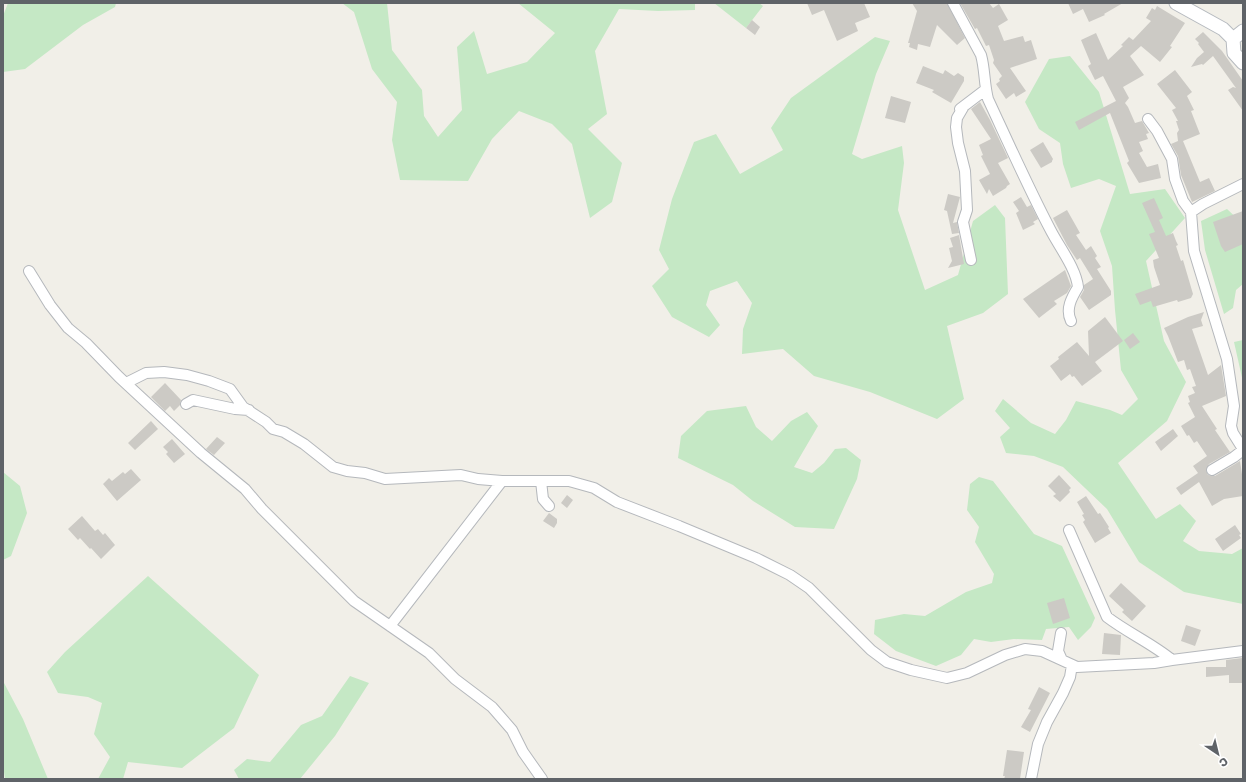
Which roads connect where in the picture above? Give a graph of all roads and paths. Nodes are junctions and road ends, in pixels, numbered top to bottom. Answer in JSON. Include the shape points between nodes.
{"nodes":[{"id":1,"x":953,"y":3,"type":"edge"},
{"id":2,"x":1176,"y":3,"type":"edge"},
{"id":3,"x":1238,"y":35,"type":"edge"},
{"id":4,"x":1243,"y":63,"type":"edge"},
{"id":5,"x":985,"y":90,"type":"junction"},
{"id":6,"x":964,"y":106,"type":"junction"},
{"id":7,"x":951,"y":115,"type":"dead end"},
{"id":8,"x":1148,"y":119,"type":"dead end"},
{"id":9,"x":1243,"y":184,"type":"edge"},
{"id":10,"x":1191,"y":212,"type":"junction"},
{"id":11,"x":971,"y":260,"type":"dead end"},
{"id":12,"x":29,"y":272,"type":"dead end"},
{"id":13,"x":1071,"y":321,"type":"dead end"},
{"id":14,"x":126,"y":382,"type":"junction"},
{"id":15,"x":186,"y":404,"type":"dead end"},
{"id":16,"x":248,"y":410,"type":"junction"},
{"id":17,"x":1243,"y":450,"type":"edge"},
{"id":18,"x":1212,"y":470,"type":"dead end"},
{"id":19,"x":502,"y":481,"type":"junction"},
{"id":20,"x":541,"y":481,"type":"junction"},
{"id":21,"x":549,"y":506,"type":"dead end"},
{"id":22,"x":1070,"y":530,"type":"dead end"},
{"id":23,"x":390,"y":626,"type":"junction"},
{"id":24,"x":1061,"y":633,"type":"dead end"},
{"id":25,"x":1243,"y":651,"type":"edge"},
{"id":26,"x":1062,"y":660,"type":"junction"},
{"id":27,"x":1172,"y":660,"type":"junction"},
{"id":28,"x":1072,"y":665,"type":"junction"},
{"id":29,"x":542,"y":779,"type":"edge"},
{"id":30,"x":1031,"y":779,"type":"edge"}],
"edges":[{"from":1,"to":5,"type":"street","via":[[981,55]]},
{"from":2,"to":3,"type":"street"},
{"from":3,"to":4,"type":"street","via":[[1234,53]]},
{"from":5,"to":6,"type":"street"},
{"from":5,"to":13,"type":"street","via":[[1050,231],[1076,276],[1078,287],[1068,309]]},
{"from":6,"to":7,"type":"street"},
{"from":6,"to":11,"type":"street","via":[[957,118],[956,127],[966,170],[967,210],[963,222]]},
{"from":8,"to":10,"type":"street","via":[[1172,159],[1175,179],[1183,201]]},
{"from":9,"to":10,"type":"street"},
{"from":10,"to":17,"type":"street","via":[[1194,251],[1227,359],[1234,406],[1231,426]]},
{"from":12,"to":14,"type":"street","via":[[68,328]]},
{"from":14,"to":16,"type":"street","via":[[146,373],[187,375],[230,389]]},
{"from":14,"to":23,"type":"street","via":[[201,453],[245,489],[262,510],[354,602]]},
{"from":15,"to":16,"type":"street","via":[[193,400]]},
{"from":16,"to":19,"type":"street","via":[[273,429],[284,432],[304,444],[333,467],[347,471],[385,479],[461,476]]},
{"from":17,"to":18,"type":"street"},
{"from":19,"to":20,"type":"street"},
{"from":19,"to":23,"type":"street"},
{"from":20,"to":21,"type":"street","via":[[542,499]]},
{"from":20,"to":26,"type":"street","via":[[569,481],[594,488],[618,502],[726,545],[790,575],[809,588],[871,650],[887,662],[947,678],[967,673],[1005,655],[1025,649]]},
{"from":22,"to":27,"type":"street","via":[[1107,617]]},
{"from":23,"to":29,"type":"street","via":[[429,653],[455,678],[492,707],[512,730],[523,752]]},
{"from":24,"to":26,"type":"street","via":[[1058,651]]},
{"from":25,"to":27,"type":"street"},
{"from":26,"to":28,"type":"street"},
{"from":27,"to":28,"type":"street","via":[[1077,667]]},
{"from":28,"to":30,"type":"street","via":[[1070,677],[1038,744]]}]}
